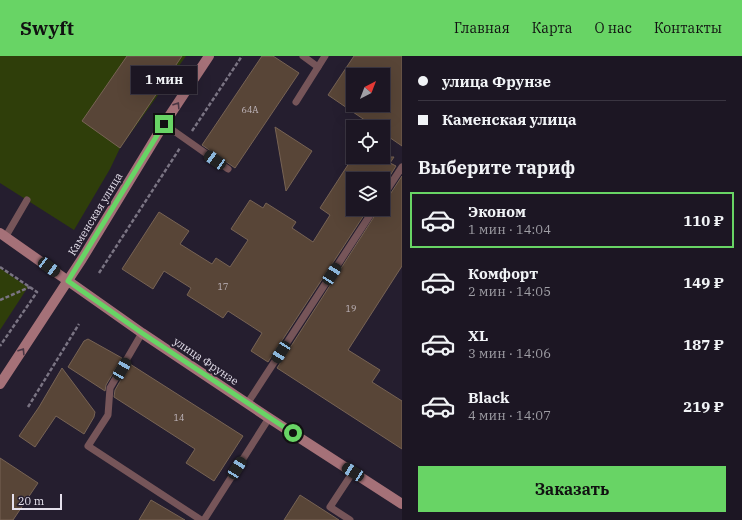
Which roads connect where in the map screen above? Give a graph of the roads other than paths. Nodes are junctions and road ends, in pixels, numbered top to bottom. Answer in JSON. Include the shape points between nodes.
{"nodes":[{"id":1,"x":208,"y":56,"type":"edge"},
{"id":2,"x":302,"y":56,"type":"edge"},
{"id":3,"x":325,"y":56,"type":"edge"},
{"id":4,"x":318,"y":67,"type":"junction"},
{"id":5,"x":296,"y":102,"type":"dead end"},
{"id":6,"x":164,"y":124,"type":"junction"},
{"id":7,"x":402,"y":167,"type":"edge"},
{"id":8,"x":228,"y":169,"type":"dead end"},
{"id":9,"x":390,"y":185,"type":"edge"},
{"id":10,"x":27,"y":200,"type":"dead end"},
{"id":11,"x":369,"y":216,"type":"edge"},
{"id":12,"x":3,"y":234,"type":"edge"},
{"id":13,"x":68,"y":281,"type":"junction"},
{"id":14,"x":142,"y":333,"type":"junction"},
{"id":15,"x":0,"y":384,"type":"edge"},
{"id":16,"x":248,"y":404,"type":"junction"},
{"id":17,"x":269,"y":418,"type":"junction"},
{"id":18,"x":353,"y":472,"type":"junction"},
{"id":19,"x":402,"y":504,"type":"edge"},
{"id":20,"x":204,"y":520,"type":"edge"},
{"id":21,"x":350,"y":520,"type":"edge"}],
"edges":[{"from":6,"to":1,"type":"main road","name":"Каменская улица","one_way":true},
{"from":2,"to":4,"type":"lane"},
{"from":3,"to":4,"type":"lane"},
{"from":4,"to":5,"type":"lane"},
{"from":6,"to":8,"type":"lane"},
{"from":6,"to":13,"type":"main road","name":"Каменская улица"},
{"from":7,"to":9,"type":"lane"},
{"from":10,"to":12,"type":"lane"},
{"from":11,"to":16,"type":"lane"},
{"from":12,"to":13,"type":"main road","name":"улица Фрунзе"},
{"from":13,"to":14,"type":"main road","name":"улица Фрунзе"},
{"from":15,"to":13,"type":"main road","name":"Каменская улица","one_way":true},
{"from":14,"to":16,"type":"main road","name":"улица Фрунзе"},
{"from":14,"to":20,"type":"lane","via":[[110,388],[108,415],[88,446]]},
{"from":16,"to":17,"type":"main road","name":"улица Фрунзе"},
{"from":17,"to":18,"type":"main road","name":"улица Фрунзе"},
{"from":17,"to":20,"type":"lane"},
{"from":18,"to":19,"type":"main road","name":"улица Фрунзе"},
{"from":18,"to":21,"type":"lane","via":[[330,507]]}]}
